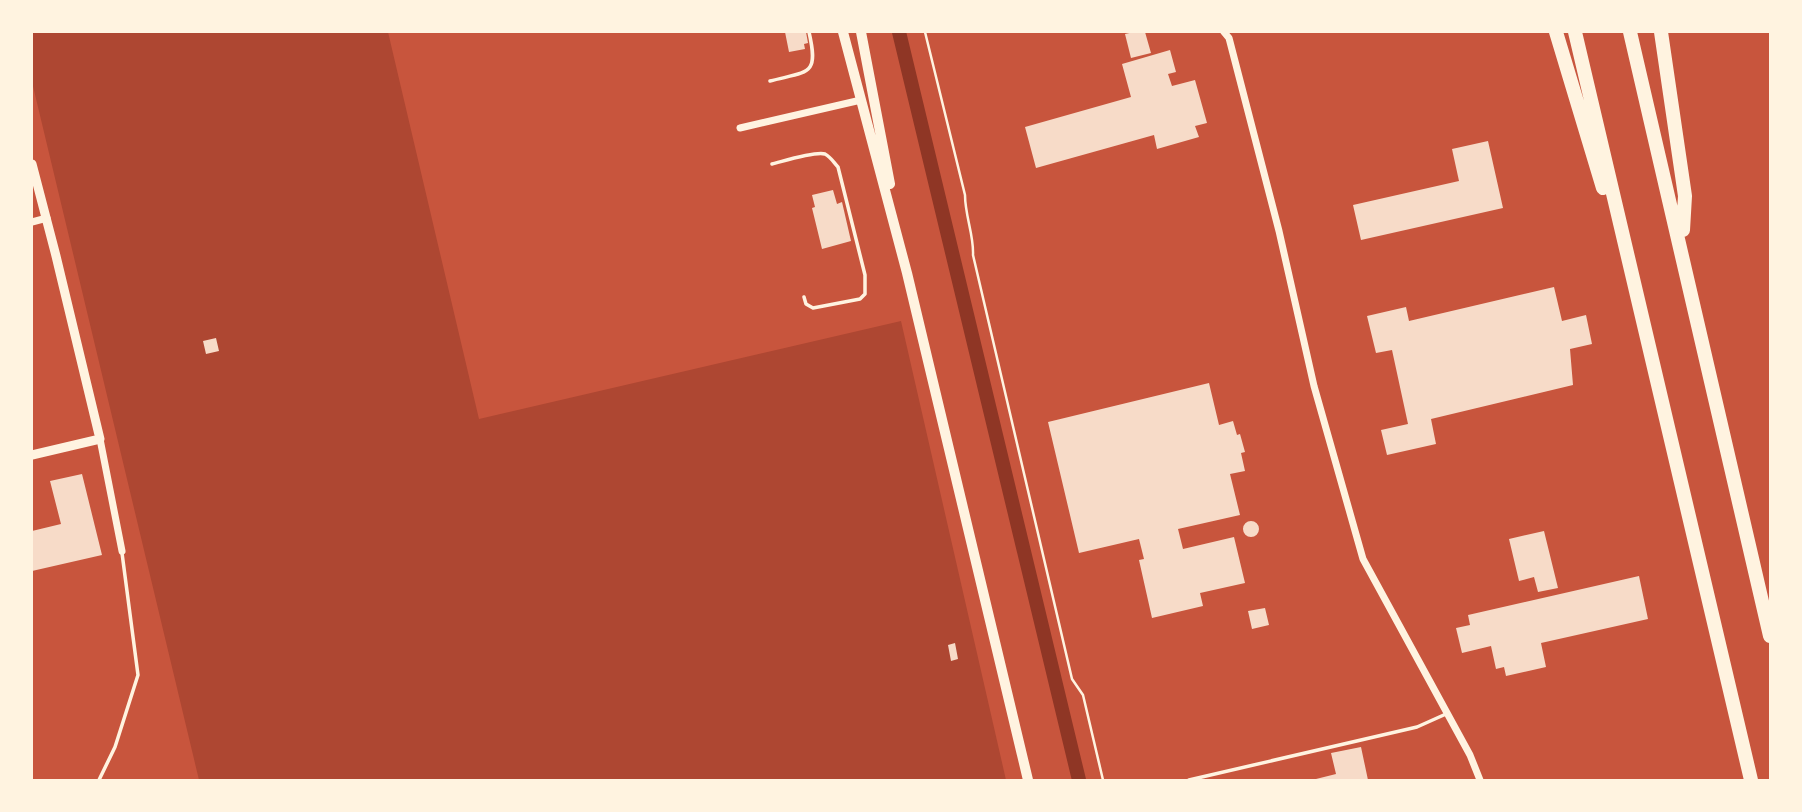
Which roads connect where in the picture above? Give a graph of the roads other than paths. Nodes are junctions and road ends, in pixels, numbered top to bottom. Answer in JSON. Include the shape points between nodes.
{"nodes":[{"id":1,"x":809,"y":32,"type":"edge"},
{"id":2,"x":842,"y":32,"type":"edge"},
{"id":3,"x":860,"y":32,"type":"edge"},
{"id":4,"x":1224,"y":32,"type":"edge"},
{"id":5,"x":1556,"y":32,"type":"edge"},
{"id":6,"x":1576,"y":32,"type":"edge"},
{"id":7,"x":1630,"y":32,"type":"edge"},
{"id":8,"x":1661,"y":32,"type":"edge"},
{"id":9,"x":770,"y":81,"type":"dead end"},
{"id":10,"x":861,"y":100,"type":"junction"},
{"id":11,"x":740,"y":128,"type":"dead end"},
{"id":12,"x":32,"y":164,"type":"edge"},
{"id":13,"x":772,"y":164,"type":"dead end"},
{"id":14,"x":47,"y":218,"type":"junction"},
{"id":15,"x":32,"y":222,"type":"edge"},
{"id":16,"x":1681,"y":245,"type":"junction"},
{"id":17,"x":907,"y":273,"type":"junction"},
{"id":18,"x":804,"y":298,"type":"dead end"},
{"id":19,"x":1645,"y":324,"type":"junction"},
{"id":20,"x":100,"y":439,"type":"junction"},
{"id":21,"x":32,"y":455,"type":"edge"},
{"id":22,"x":122,"y":551,"type":"joint"},
{"id":23,"x":1770,"y":636,"type":"edge"},
{"id":24,"x":1448,"y":713,"type":"junction"},
{"id":25,"x":99,"y":780,"type":"edge"},
{"id":26,"x":1028,"y":780,"type":"edge"},
{"id":27,"x":1189,"y":780,"type":"edge"},
{"id":28,"x":1480,"y":780,"type":"edge"},
{"id":29,"x":1751,"y":780,"type":"edge"}],
"edges":[{"from":1,"to":9,"type":"lane","via":[[814,53],[810,68]]},
{"from":2,"to":10,"type":"main road"},
{"from":3,"to":17,"type":"main road"},
{"from":4,"to":24,"type":"street","via":[[1274,212],[1314,387],[1363,559]]},
{"from":5,"to":19,"type":"highway"},
{"from":6,"to":19,"type":"highway"},
{"from":7,"to":16,"type":"highway"},
{"from":8,"to":16,"type":"highway","via":[[1685,196]]},
{"from":10,"to":11,"type":"street"},
{"from":10,"to":17,"type":"main road"},
{"from":12,"to":14,"type":"street"},
{"from":13,"to":18,"type":"lane","via":[[824,153],[831,158],[838,167],[865,275],[860,299],[813,308]]},
{"from":14,"to":15,"type":"street"},
{"from":14,"to":20,"type":"street"},
{"from":16,"to":23,"type":"highway"},
{"from":17,"to":26,"type":"main road"},
{"from":19,"to":29,"type":"highway"},
{"from":20,"to":21,"type":"street"},
{"from":20,"to":22,"type":"street"},
{"from":22,"to":25,"type":"lane","via":[[138,675],[115,747]]},
{"from":24,"to":27,"type":"lane","via":[[1417,727]]},
{"from":24,"to":28,"type":"street"}]}
